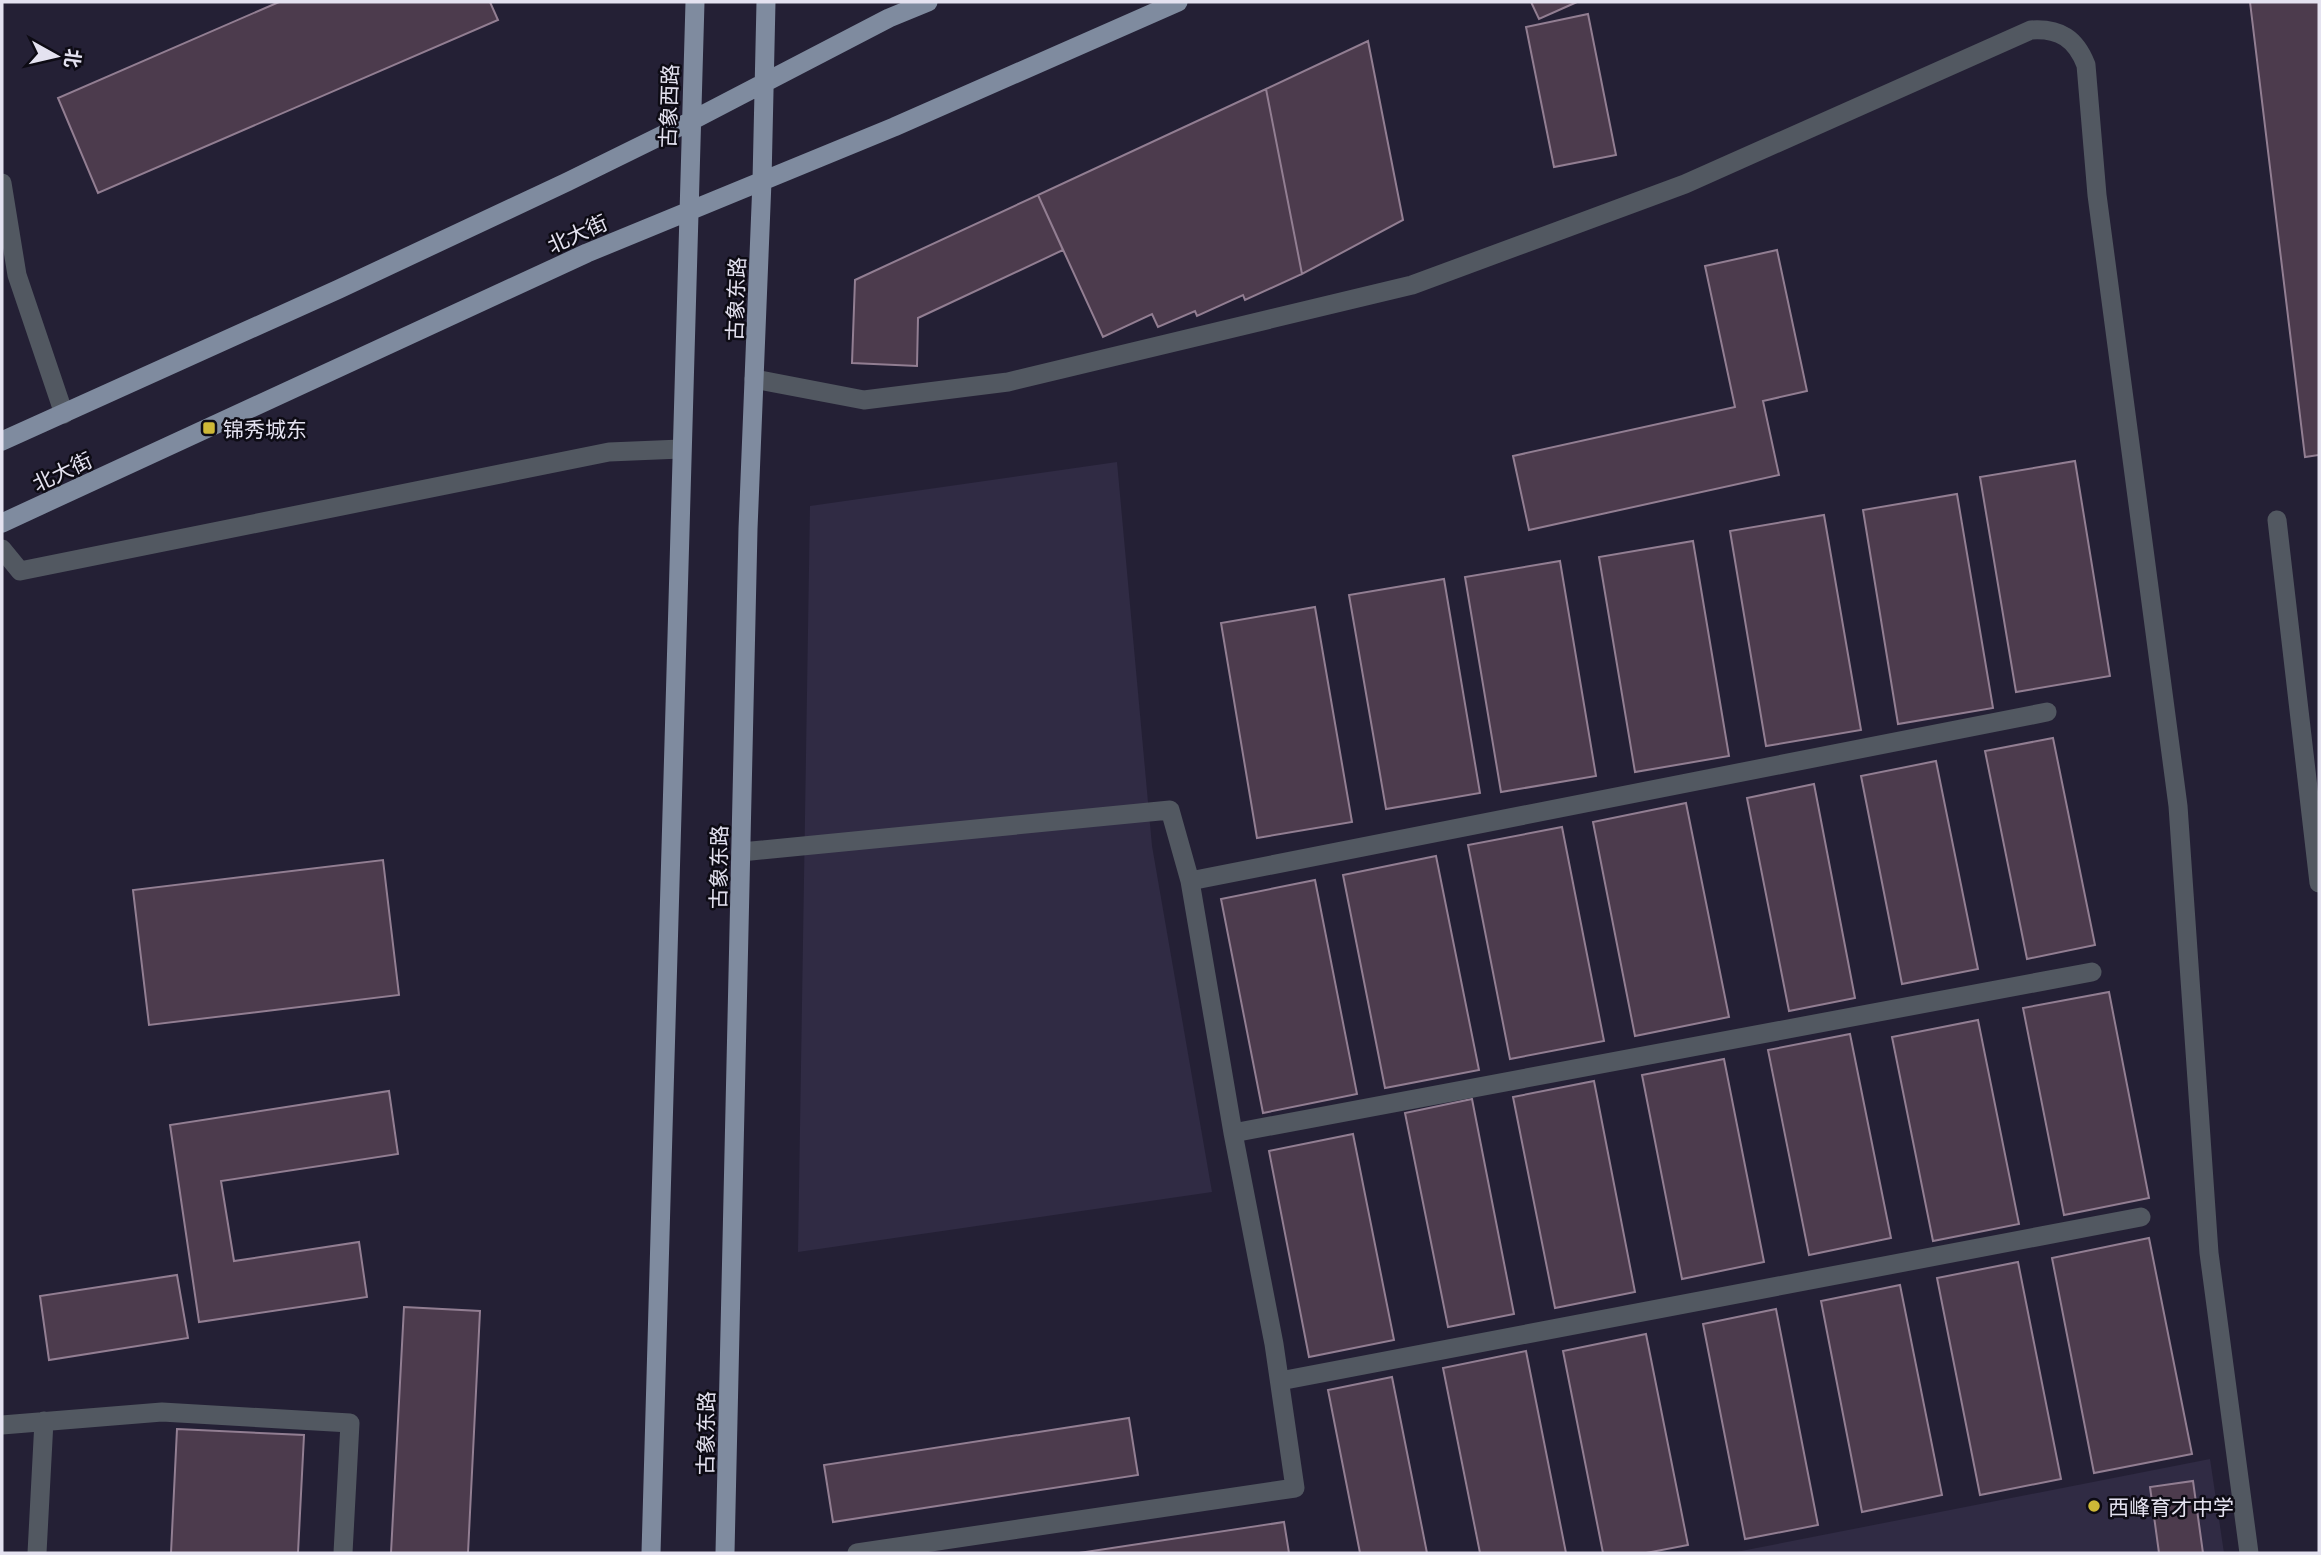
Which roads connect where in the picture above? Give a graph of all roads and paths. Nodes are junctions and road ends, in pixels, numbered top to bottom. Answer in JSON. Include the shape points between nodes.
{"nodes":[{"id":1,"x":695,"y":2,"type":"edge"},
{"id":2,"x":766,"y":2,"type":"edge"},
{"id":3,"x":928,"y":2,"type":"edge"},
{"id":4,"x":1178,"y":2,"type":"edge"},
{"id":5,"x":764,"y":84,"type":"junction"},
{"id":6,"x":691,"y":121,"type":"junction"},
{"id":7,"x":762,"y":181,"type":"junction"},
{"id":8,"x":2,"y":183,"type":"edge"},
{"id":9,"x":688,"y":211,"type":"junction"},
{"id":10,"x":754,"y":379,"type":"junction"},
{"id":11,"x":64,"y":414,"type":"junction"},
{"id":12,"x":2,"y":441,"type":"edge"},
{"id":13,"x":681,"y":449,"type":"junction"},
{"id":14,"x":2277,"y":520,"type":"dead end"},
{"id":15,"x":2,"y":523,"type":"edge"},
{"id":16,"x":2,"y":549,"type":"edge"},
{"id":17,"x":2047,"y":712,"type":"dead end"},
{"id":18,"x":741,"y":852,"type":"junction"},
{"id":19,"x":1190,"y":881,"type":"junction"},
{"id":20,"x":2319,"y":883,"type":"edge"},
{"id":21,"x":2092,"y":972,"type":"dead end"},
{"id":22,"x":1233,"y":1133,"type":"junction"},
{"id":23,"x":2141,"y":1217,"type":"dead end"},
{"id":24,"x":1280,"y":1381,"type":"junction"},
{"id":25,"x":44,"y":1421,"type":"junction"},
{"id":26,"x":2,"y":1425,"type":"edge"},
{"id":27,"x":37,"y":1553,"type":"edge"},
{"id":28,"x":343,"y":1553,"type":"edge"},
{"id":29,"x":651,"y":1553,"type":"edge"},
{"id":30,"x":725,"y":1553,"type":"edge"},
{"id":31,"x":857,"y":1553,"type":"edge"},
{"id":32,"x":2249,"y":1553,"type":"edge"}],
"edges":[{"from":1,"to":6,"type":"main road","name":"古象西路"},
{"from":2,"to":5,"type":"main road"},
{"from":3,"to":5,"type":"main road"},
{"from":4,"to":7,"type":"main road","name":"北大街"},
{"from":5,"to":6,"type":"main road"},
{"from":5,"to":7,"type":"main road"},
{"from":6,"to":9,"type":"main road","name":"古象西路"},
{"from":6,"to":11,"type":"main road","via":[[351,284]]},
{"from":7,"to":9,"type":"main road","name":"北大街"},
{"from":7,"to":10,"type":"main road","name":"古象东路"},
{"from":8,"to":11,"type":"street","via":[[17,275]]},
{"from":9,"to":13,"type":"main road"},
{"from":9,"to":15,"type":"main road","name":"北大街","via":[[587,253]]},
{"from":10,"to":18,"type":"main road","name":"古象东路"},
{"from":10,"to":32,"type":"street","via":[[864,400],[1008,382],[1412,285],[1685,184],[2031,30],[2060,32],[2072,40],[2086,65],[2097,195],[2178,806],[2209,1253]]},
{"from":11,"to":12,"type":"main road"},
{"from":13,"to":16,"type":"street","via":[[609,452],[20,571]]},
{"from":13,"to":29,"type":"main road"},
{"from":14,"to":20,"type":"street"},
{"from":17,"to":19,"type":"street"},
{"from":18,"to":19,"type":"street","via":[[1170,810]]},
{"from":18,"to":30,"type":"main road","name":"古象东路"},
{"from":19,"to":22,"type":"street"},
{"from":21,"to":22,"type":"street"},
{"from":22,"to":24,"type":"street"},
{"from":23,"to":24,"type":"street"},
{"from":24,"to":31,"type":"street","via":[[1295,1488]]},
{"from":25,"to":26,"type":"street"},
{"from":25,"to":27,"type":"street"},
{"from":25,"to":28,"type":"street","via":[[162,1412],[350,1423]]}]}
